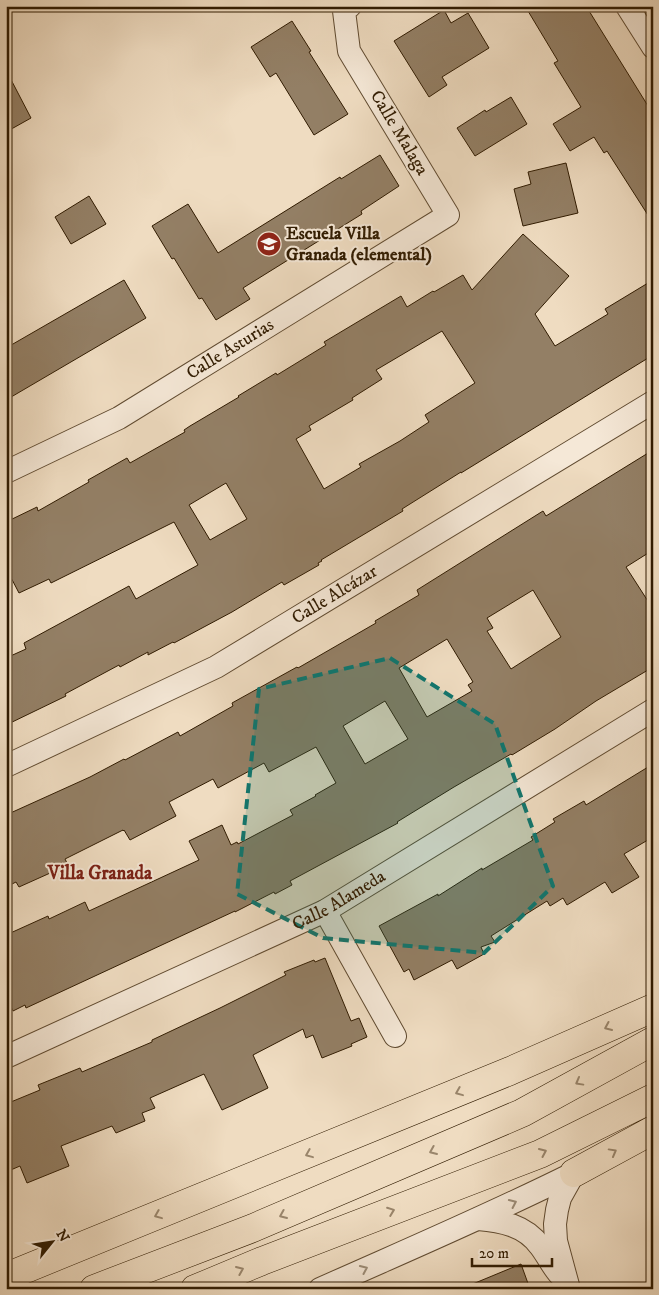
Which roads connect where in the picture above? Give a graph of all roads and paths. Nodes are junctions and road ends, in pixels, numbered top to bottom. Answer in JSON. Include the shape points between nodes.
{"nodes":[{"id":1,"x":350,"y":6,"type":"edge"},
{"id":2,"x":627,"y":6,"type":"edge"},
{"id":3,"x":653,"y":47,"type":"edge"},
{"id":4,"x":448,"y":215,"type":"joint"},
{"id":5,"x":653,"y":402,"type":"edge"},
{"id":6,"x":6,"y":472,"type":"edge"},
{"id":7,"x":653,"y":710,"type":"edge"},
{"id":8,"x":6,"y":766,"type":"edge"},
{"id":9,"x":325,"y":911,"type":"junction"},
{"id":10,"x":653,"y":1008,"type":"edge"},
{"id":11,"x":394,"y":1036,"type":"dead end"},
{"id":12,"x":653,"y":1041,"type":"edge"},
{"id":13,"x":6,"y":1057,"type":"edge"},
{"id":14,"x":653,"y":1098,"type":"edge"},
{"id":15,"x":653,"y":1130,"type":"edge"},
{"id":16,"x":574,"y":1173,"type":"junction"},
{"id":17,"x":478,"y":1219,"type":"junction"},
{"id":18,"x":6,"y":1278,"type":"edge"},
{"id":19,"x":102,"y":1286,"type":"edge"},
{"id":20,"x":568,"y":1286,"type":"edge"},
{"id":21,"x":195,"y":1289,"type":"edge"},
{"id":22,"x":320,"y":1289,"type":"edge"}],
"edges":[{"from":1,"to":4,"type":"street","name":"Calle Malaga","via":[[344,11],[349,52]]},
{"from":2,"to":3,"type":"street"},
{"from":4,"to":6,"type":"street","name":"Calle Asturias","via":[[120,418]]},
{"from":5,"to":8,"type":"street","name":"Calle Alcázar","via":[[216,668]]},
{"from":7,"to":9,"type":"street","name":"Calle Alameda"},
{"from":9,"to":11,"type":"street"},
{"from":9,"to":13,"type":"street","name":"Calle Alameda"},
{"from":10,"to":18,"type":"highway","one_way":true,"via":[[510,1071]]},
{"from":12,"to":19,"type":"highway","one_way":true,"via":[[522,1113],[253,1228]]},
{"from":21,"to":14,"type":"highway","one_way":true,"via":[[540,1154]]},
{"from":16,"to":15,"type":"highway","one_way":true},
{"from":17,"to":16,"type":"street","one_way":true},
{"from":16,"to":20,"type":"street","via":[[560,1198],[555,1224],[556,1242]]},
{"from":17,"to":20,"type":"street","via":[[501,1221],[529,1234]]},
{"from":22,"to":17,"type":"street","one_way":true}]}
